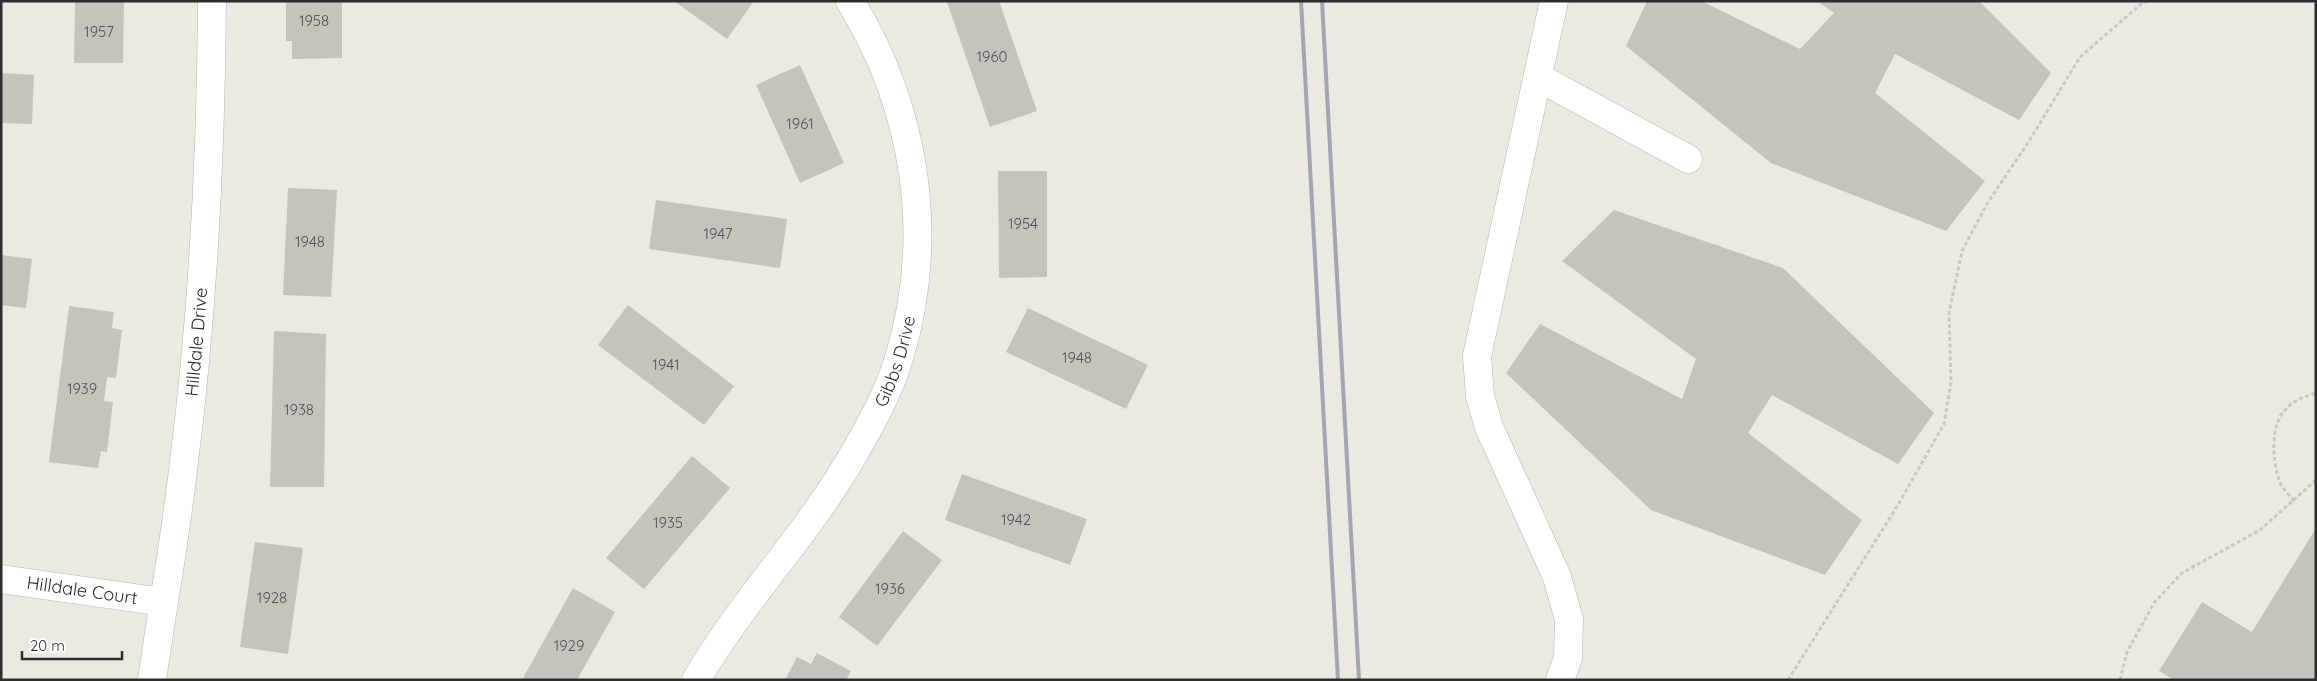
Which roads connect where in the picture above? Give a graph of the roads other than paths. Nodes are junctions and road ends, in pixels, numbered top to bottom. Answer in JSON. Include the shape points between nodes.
{"nodes":[{"id":1,"x":212,"y":1,"type":"edge"},
{"id":2,"x":850,"y":1,"type":"edge"},
{"id":3,"x":1554,"y":1,"type":"edge"},
{"id":4,"x":1538,"y":77,"type":"junction"},
{"id":5,"x":1688,"y":159,"type":"dead end"},
{"id":6,"x":1,"y":579,"type":"edge"},
{"id":7,"x":163,"y":602,"type":"junction"},
{"id":8,"x":152,"y":680,"type":"edge"},
{"id":9,"x":696,"y":680,"type":"edge"},
{"id":10,"x":1560,"y":680,"type":"edge"}],
"edges":[{"from":1,"to":7,"type":"street","name":"Hilldale Drive","via":[[212,94],[204,260],[184,470]]},
{"from":2,"to":9,"type":"street","name":"Gibbs Drive","via":[[876,49],[894,92],[916,183],[916,276],[907,328],[887,389],[852,457],[827,496],[713,650]]},
{"from":3,"to":4,"type":"street"},
{"from":4,"to":5,"type":"street"},
{"from":4,"to":10,"type":"street","via":[[1477,356],[1480,396],[1489,427],[1557,577],[1569,618],[1568,658]]},
{"from":6,"to":7,"type":"street","name":"Hilldale Court"},
{"from":7,"to":8,"type":"street","name":"Hilldale Drive"}]}
